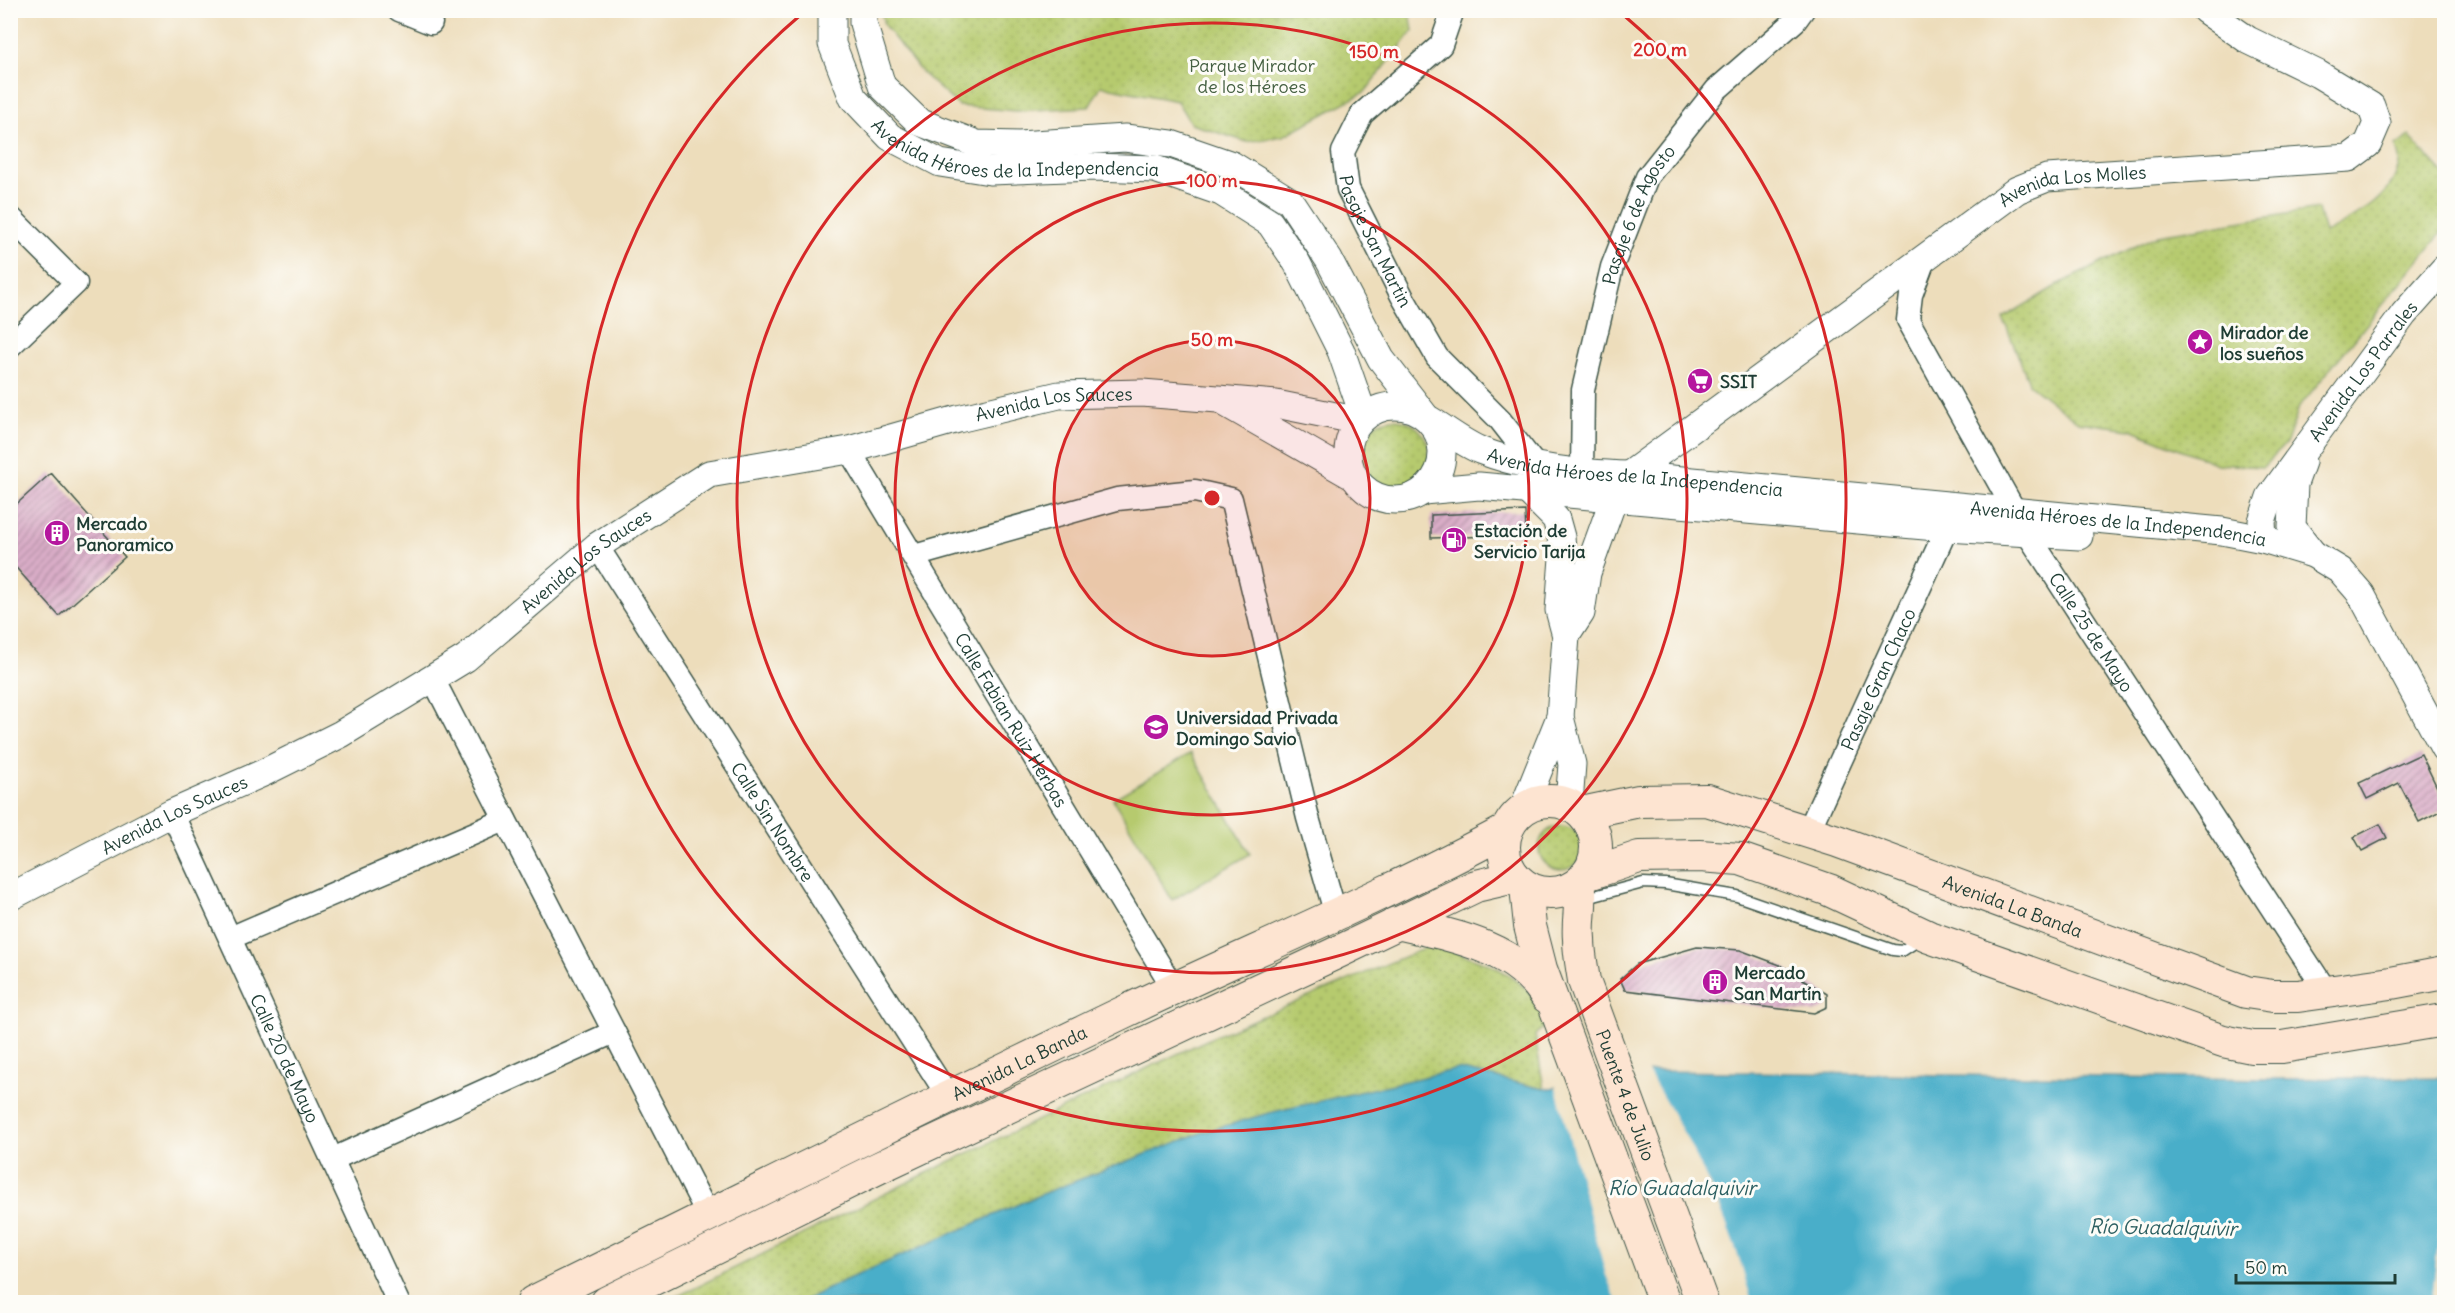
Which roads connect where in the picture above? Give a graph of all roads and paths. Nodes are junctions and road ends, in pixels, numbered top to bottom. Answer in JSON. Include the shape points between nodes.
{"nodes":[{"id":1,"x":399,"y":10,"type":"edge"},
{"id":2,"x":832,"y":10,"type":"edge"},
{"id":3,"x":863,"y":10,"type":"edge"},
{"id":4,"x":1454,"y":10,"type":"edge"},
{"id":5,"x":1803,"y":10,"type":"edge"},
{"id":6,"x":2205,"y":10,"type":"edge"},
{"id":7,"x":432,"y":23,"type":"dead end"},
{"id":8,"x":10,"y":217,"type":"edge"},
{"id":9,"x":1925,"y":256,"type":"junction"},
{"id":10,"x":2445,"y":269,"type":"edge"},
{"id":11,"x":1866,"y":302,"type":"junction"},
{"id":12,"x":1908,"y":320,"type":"junction"},
{"id":13,"x":10,"y":346,"type":"edge"},
{"id":14,"x":1218,"y":399,"type":"junction"},
{"id":15,"x":1428,"y":418,"type":"junction"},
{"id":16,"x":1362,"y":419,"type":"junction"},
{"id":17,"x":2307,"y":448,"type":"junction"},
{"id":18,"x":849,"y":450,"type":"junction"},
{"id":19,"x":1582,"y":472,"type":"junction"},
{"id":20,"x":1354,"y":477,"type":"junction"},
{"id":21,"x":1531,"y":478,"type":"junction"},
{"id":22,"x":1619,"y":482,"type":"junction"},
{"id":23,"x":1423,"y":491,"type":"junction"},
{"id":24,"x":2021,"y":523,"type":"junction"},
{"id":25,"x":1947,"y":528,"type":"junction"},
{"id":26,"x":2263,"y":539,"type":"junction"},
{"id":27,"x":597,"y":546,"type":"junction"},
{"id":28,"x":2313,"y":554,"type":"junction"},
{"id":29,"x":914,"y":556,"type":"junction"},
{"id":30,"x":1566,"y":636,"type":"junction"},
{"id":31,"x":432,"y":677,"type":"junction"},
{"id":32,"x":1560,"y":717,"type":"junction"},
{"id":33,"x":2445,"y":748,"type":"edge"},
{"id":34,"x":1576,"y":809,"type":"junction"},
{"id":35,"x":172,"y":813,"type":"junction"},
{"id":36,"x":1515,"y":819,"type":"junction"},
{"id":37,"x":505,"y":820,"type":"junction"},
{"id":38,"x":1808,"y":832,"type":"junction"},
{"id":39,"x":1520,"y":882,"type":"junction"},
{"id":40,"x":1583,"y":886,"type":"junction"},
{"id":41,"x":10,"y":897,"type":"edge"},
{"id":42,"x":1336,"y":915,"type":"junction"},
{"id":43,"x":1396,"y":922,"type":"junction"},
{"id":44,"x":230,"y":938,"type":"junction"},
{"id":45,"x":2445,"y":973,"type":"edge"},
{"id":46,"x":1174,"y":989,"type":"junction"},
{"id":47,"x":2326,"y":991,"type":"junction"},
{"id":48,"x":1561,"y":1019,"type":"junction"},
{"id":49,"x":2436,"y":1027,"type":"edge"},
{"id":50,"x":614,"y":1032,"type":"junction"},
{"id":51,"x":948,"y":1096,"type":"junction"},
{"id":52,"x":333,"y":1160,"type":"junction"},
{"id":53,"x":708,"y":1215,"type":"junction"},
{"id":54,"x":398,"y":1302,"type":"edge"},
{"id":55,"x":533,"y":1302,"type":"edge"},
{"id":56,"x":607,"y":1302,"type":"edge"},
{"id":57,"x":1664,"y":1302,"type":"edge"},
{"id":58,"x":1702,"y":1302,"type":"edge"}],
"edges":[{"from":1,"to":7,"type":"street"},
{"from":2,"to":16,"type":"street","name":"Avenida Héroes de la Independencia","via":[[832,44],[853,98],[890,137],[940,163],[990,171],[1155,169],[1221,192],[1269,223],[1297,263],[1341,351]]},
{"from":3,"to":15,"type":"street","name":"Avenida Héroes de la Independencia","via":[[862,22],[882,86],[919,122],[977,144],[1125,138],[1171,144],[1232,165],[1290,201],[1329,260],[1381,359]]},
{"from":4,"to":21,"type":"street","name":"Pasaje San Martin","via":[[1441,45],[1362,114],[1343,152],[1348,189],[1437,357],[1500,420]]},
{"from":5,"to":19,"type":"street","name":"Pasaje 6 de Agosto","via":[[1716,90],[1647,177],[1612,267],[1583,390]]},
{"from":6,"to":9,"type":"street","name":"Avenida Los Molles","via":[[2248,40],[2318,74],[2371,106],[2378,123],[2368,144],[2349,158],[2047,178],[2017,190]]},
{"from":8,"to":13,"type":"street","via":[[76,283]]},
{"from":9,"to":11,"type":"street","name":"Avenida Los Molles"},
{"from":9,"to":12,"type":"street","via":[[1912,289]]},
{"from":10,"to":17,"type":"street","name":"Avenida Los Parrales","via":[[2404,314]]},
{"from":11,"to":12,"type":"street","via":[[1892,305]]},
{"from":11,"to":22,"type":"street","name":"Avenida Los Molles"},
{"from":12,"to":24,"type":"street","name":"Calle 25 de Mayo"},
{"from":14,"to":16,"type":"street","name":"Avenida Los Sauces","via":[[1276,404]]},
{"from":14,"to":18,"type":"street","name":"Avenida Los Sauces","via":[[1142,393],[1059,395]]},
{"from":14,"to":20,"type":"street","name":"Avenida Los Sauces"},
{"from":15,"to":16,"type":"street","via":[[1411,408],[1394,405],[1378,408]]},
{"from":15,"to":21,"type":"street","name":"Avenida Héroes de la Independencia"},
{"from":15,"to":23,"type":"street","via":[[1443,449],[1434,480]]},
{"from":16,"to":20,"type":"street","via":[[1348,448],[1348,463]]},
{"from":17,"to":26,"type":"street","name":"Avenida Los Parrales","via":[[2270,497],[2262,521]]},
{"from":17,"to":28,"type":"street","name":"Avenida Los Parrales","via":[[2294,484],[2292,526]]},
{"from":18,"to":27,"type":"street","name":"Avenida Los Sauces","via":[[709,474]]},
{"from":18,"to":29,"type":"street","name":"Calle Fabian Ruiz Herbas"},
{"from":19,"to":21,"type":"street","name":"Avenida Héroes de la Independencia"},
{"from":19,"to":22,"type":"street","name":"Avenida Héroes de la Independencia"},
{"from":20,"to":23,"type":"street","via":[[1364,489],[1393,501]]},
{"from":21,"to":22,"type":"street","name":"Avenida Héroes de la Independencia"},
{"from":21,"to":23,"type":"street","name":"Avenida Héroes de la Independencia"},
{"from":21,"to":30,"type":"street","via":[[1556,519],[1562,537],[1559,610]]},
{"from":22,"to":24,"type":"street","name":"Avenida Héroes de la Independencia"},
{"from":22,"to":25,"type":"street","name":"Avenida Héroes de la Independencia"},
{"from":22,"to":30,"type":"street","via":[[1587,573],[1581,613]]},
{"from":24,"to":25,"type":"street","name":"Avenida Héroes de la Independencia"},
{"from":24,"to":26,"type":"street","name":"Avenida Héroes de la Independencia","via":[[2222,531]]},
{"from":24,"to":47,"type":"street","name":"Calle 25 de Mayo"},
{"from":25,"to":38,"type":"street","name":"Pasaje Gran Chaco"},
{"from":26,"to":28,"type":"street","name":"Avenida Héroes de la Independencia"},
{"from":27,"to":31,"type":"street","name":"Avenida Los Sauces","via":[[466,658]]},
{"from":27,"to":51,"type":"street","name":"Calle Sin Nombre"},
{"from":28,"to":33,"type":"street","via":[[2341,572],[2361,594]]},
{"from":29,"to":42,"type":"street","via":[[1117,499],[1195,491],[1231,499],[1308,818]]},
{"from":29,"to":46,"type":"street","name":"Calle Fabian Ruiz Herbas"},
{"from":30,"to":32,"type":"street"},
{"from":31,"to":35,"type":"street","name":"Avenida Los Sauces","via":[[341,734]]},
{"from":31,"to":37,"type":"street"},
{"from":32,"to":34,"type":"street","via":[[1572,764]]},
{"from":32,"to":36,"type":"street"},
{"from":34,"to":36,"type":"main road","via":[[1546,801]]},
{"from":34,"to":38,"type":"main road","name":"Avenida La Banda","via":[[1639,801],[1707,800]]},
{"from":34,"to":40,"type":"main road","via":[[1590,824],[1596,850]]},
{"from":35,"to":41,"type":"street","name":"Avenida Los Sauces"},
{"from":35,"to":44,"type":"street","name":"Calle 20 de Mayo"},
{"from":36,"to":39,"type":"main road","via":[[1504,842],[1505,855]]},
{"from":36,"to":42,"type":"main road","name":"Avenida La Banda","via":[[1436,868]]},
{"from":37,"to":44,"type":"street"},
{"from":37,"to":50,"type":"street"},
{"from":38,"to":47,"type":"main road","name":"Avenida La Banda","via":[[2246,992],[2298,996]]},
{"from":39,"to":40,"type":"main road","via":[[1541,892],[1556,893]]},
{"from":39,"to":43,"type":"main road","name":"Avenida La Banda","via":[[1476,886]]},
{"from":39,"to":48,"type":"main road","name":"Puente 4 de Julio","via":[[1541,969]]},
{"from":40,"to":49,"type":"main road","via":[[1639,857],[1740,859],[1829,890],[1925,936],[2223,1041],[2252,1047],[2282,1047]]},
{"from":40,"to":58,"type":"main road","name":"Puente 4 de Julio","via":[[1578,938],[1584,981]]},
{"from":42,"to":46,"type":"main road","name":"Avenida La Banda"},
{"from":43,"to":48,"type":"main road","via":[[1460,938],[1505,957],[1541,988]]},
{"from":43,"to":56,"type":"main road","name":"Avenida La Banda","via":[[878,1168]]},
{"from":44,"to":52,"type":"street","name":"Calle 20 de Mayo"},
{"from":45,"to":47,"type":"main road","name":"Avenida La Banda"},
{"from":46,"to":51,"type":"main road","name":"Avenida La Banda"},
{"from":48,"to":57,"type":"main road","name":"Puente 4 de Julio"},
{"from":50,"to":52,"type":"street"},
{"from":50,"to":53,"type":"street"},
{"from":51,"to":53,"type":"main road","name":"Avenida La Banda"},
{"from":52,"to":54,"type":"street","name":"Calle 20 de Mayo"},
{"from":53,"to":55,"type":"main road","name":"Avenida La Banda"}]}
